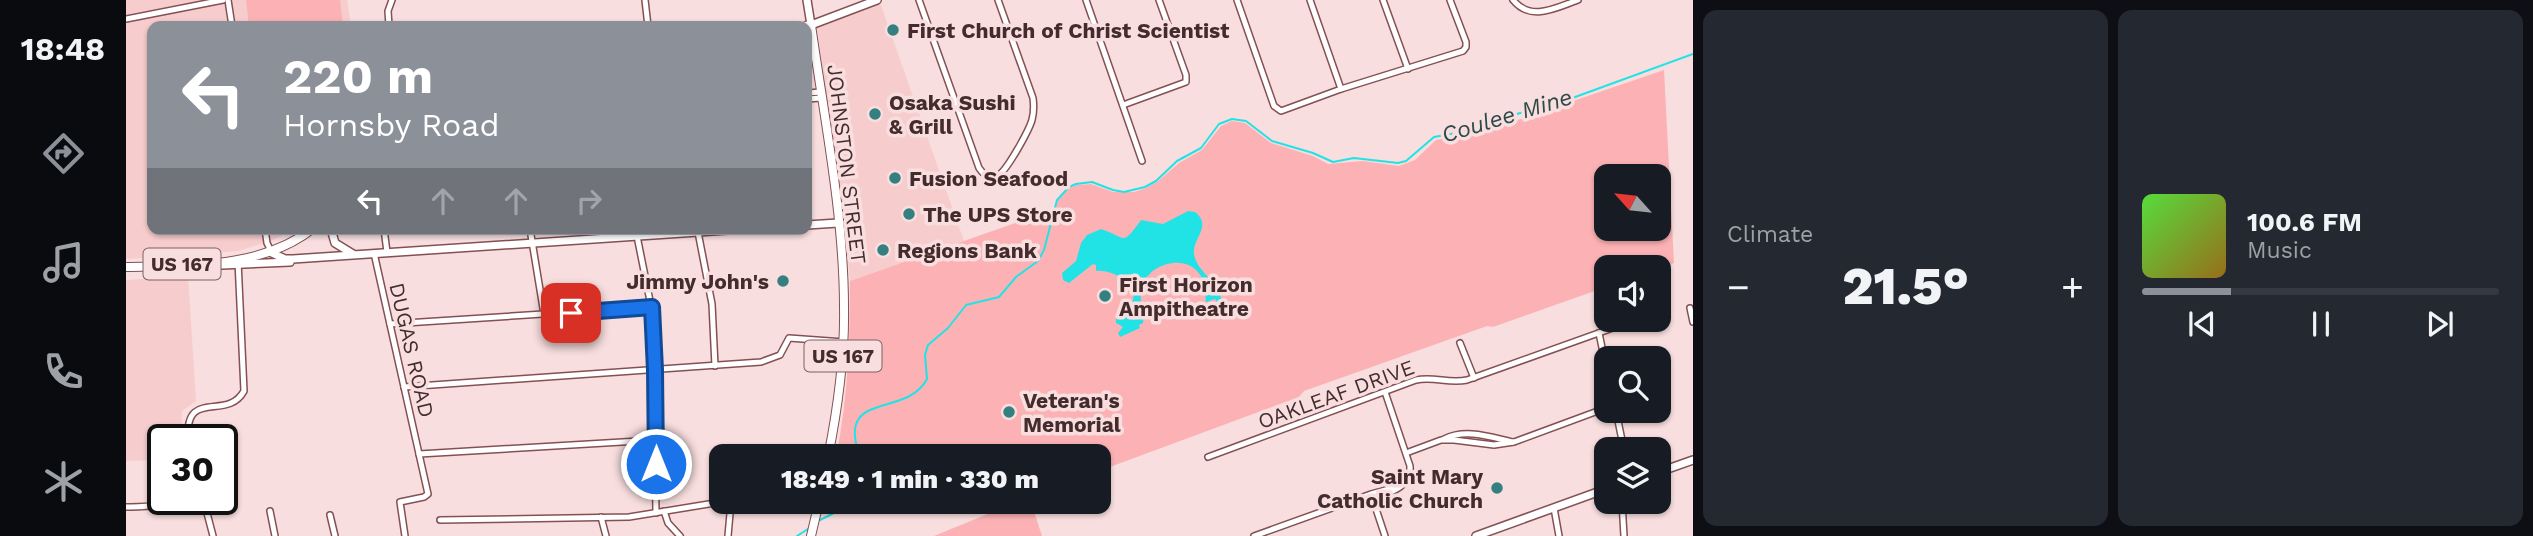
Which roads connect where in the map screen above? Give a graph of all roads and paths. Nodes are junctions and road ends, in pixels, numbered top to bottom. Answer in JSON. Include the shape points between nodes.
{"nodes":[{"id":1,"x":225,"y":0,"type":"edge"},
{"id":2,"x":392,"y":0,"type":"edge"},
{"id":3,"x":645,"y":0,"type":"edge"},
{"id":4,"x":807,"y":0,"type":"edge"},
{"id":5,"x":877,"y":0,"type":"edge"},
{"id":6,"x":919,"y":0,"type":"edge"},
{"id":7,"x":998,"y":0,"type":"edge"},
{"id":8,"x":1086,"y":0,"type":"edge"},
{"id":9,"x":1159,"y":0,"type":"edge"},
{"id":10,"x":1237,"y":0,"type":"edge"},
{"id":11,"x":1310,"y":0,"type":"edge"},
{"id":12,"x":1383,"y":0,"type":"edge"},
{"id":13,"x":1450,"y":0,"type":"edge"},
{"id":14,"x":1513,"y":0,"type":"edge"},
{"id":15,"x":1578,"y":0,"type":"edge"},
{"id":16,"x":126,"y":19,"type":"edge"},
{"id":17,"x":231,"y":21,"type":"edge"},
{"id":18,"x":389,"y":21,"type":"edge"},
{"id":19,"x":647,"y":21,"type":"edge"},
{"id":20,"x":809,"y":21,"type":"edge"},
{"id":21,"x":812,"y":24,"type":"edge"},
{"id":22,"x":812,"y":42,"type":"edge"},
{"id":23,"x":1408,"y":69,"type":"junction"},
{"id":24,"x":1342,"y":89,"type":"junction"},
{"id":25,"x":812,"y":94,"type":"edge"},
{"id":26,"x":821,"y":95,"type":"junction"},
{"id":27,"x":812,"y":98,"type":"edge"},
{"id":28,"x":1124,"y":105,"type":"junction"},
{"id":29,"x":1142,"y":161,"type":"dead end"},
{"id":30,"x":838,"y":223,"type":"junction"},
{"id":31,"x":812,"y":225,"type":"edge"},
{"id":32,"x":266,"y":235,"type":"edge"},
{"id":33,"x":304,"y":235,"type":"edge"},
{"id":34,"x":333,"y":235,"type":"edge"},
{"id":35,"x":385,"y":235,"type":"edge"},
{"id":36,"x":531,"y":235,"type":"edge"},
{"id":37,"x":646,"y":235,"type":"edge"},
{"id":38,"x":699,"y":235,"type":"edge"},
{"id":39,"x":637,"y":236,"type":"junction"},
{"id":40,"x":533,"y":242,"type":"junction"},
{"id":41,"x":272,"y":253,"type":"junction"},
{"id":42,"x":374,"y":253,"type":"junction"},
{"id":43,"x":387,"y":253,"type":"junction"},
{"id":44,"x":354,"y":255,"type":"junction"},
{"id":45,"x":306,"y":258,"type":"junction"},
{"id":46,"x":238,"y":262,"type":"junction"},
{"id":47,"x":126,"y":267,"type":"edge"},
{"id":48,"x":652,"y":307,"type":"junction"},
{"id":49,"x":1690,"y":308,"type":"dead end"},
{"id":50,"x":544,"y":314,"type":"junction"},
{"id":51,"x":1693,"y":322,"type":"edge"},
{"id":52,"x":390,"y":324,"type":"junction"},
{"id":53,"x":1599,"y":333,"type":"joint"},
{"id":54,"x":844,"y":342,"type":"junction"},
{"id":55,"x":1460,"y":343,"type":"dead end"},
{"id":56,"x":1602,"y":346,"type":"edge"},
{"id":57,"x":715,"y":366,"type":"junction"},
{"id":58,"x":655,"y":370,"type":"junction"},
{"id":59,"x":1474,"y":378,"type":"junction"},
{"id":60,"x":404,"y":387,"type":"junction"},
{"id":61,"x":1385,"y":392,"type":"junction"},
{"id":62,"x":1594,"y":412,"type":"edge"},
{"id":63,"x":189,"y":424,"type":"edge"},
{"id":64,"x":656,"y":440,"type":"junction"},
{"id":65,"x":830,"y":444,"type":"edge"},
{"id":66,"x":1406,"y":453,"type":"junction"},
{"id":67,"x":419,"y":454,"type":"junction"},
{"id":68,"x":1208,"y":457,"type":"dead end"},
{"id":69,"x":1693,"y":460,"type":"edge"},
{"id":70,"x":1671,"y":468,"type":"edge"},
{"id":71,"x":1594,"y":493,"type":"edge"},
{"id":72,"x":1372,"y":496,"type":"junction"},
{"id":73,"x":709,"y":504,"type":"edge"},
{"id":74,"x":147,"y":506,"type":"edge"},
{"id":75,"x":126,"y":507,"type":"edge"},
{"id":76,"x":1554,"y":508,"type":"junction"},
{"id":77,"x":270,"y":511,"type":"dead end"},
{"id":78,"x":664,"y":511,"type":"junction"},
{"id":79,"x":656,"y":513,"type":"junction"},
{"id":80,"x":330,"y":514,"type":"dead end"},
{"id":81,"x":730,"y":514,"type":"edge"},
{"id":82,"x":816,"y":514,"type":"edge"},
{"id":83,"x":1623,"y":514,"type":"edge"},
{"id":84,"x":207,"y":515,"type":"edge"},
{"id":85,"x":601,"y":517,"type":"junction"},
{"id":86,"x":440,"y":520,"type":"dead end"},
{"id":87,"x":212,"y":536,"type":"edge"},
{"id":88,"x":275,"y":536,"type":"edge"},
{"id":89,"x":335,"y":536,"type":"edge"},
{"id":90,"x":405,"y":536,"type":"edge"},
{"id":91,"x":606,"y":536,"type":"edge"},
{"id":92,"x":680,"y":536,"type":"edge"},
{"id":93,"x":728,"y":536,"type":"edge"},
{"id":94,"x":811,"y":536,"type":"edge"},
{"id":95,"x":1254,"y":536,"type":"edge"},
{"id":96,"x":1385,"y":536,"type":"edge"},
{"id":97,"x":1476,"y":536,"type":"edge"},
{"id":98,"x":1559,"y":536,"type":"edge"},
{"id":99,"x":1624,"y":536,"type":"edge"}],
"edges":[{"from":1,"to":16,"type":"street"},
{"from":1,"to":17,"type":"street"},
{"from":2,"to":18,"type":"street"},
{"from":3,"to":19,"type":"street"},
{"from":4,"to":20,"type":"main road","name":"JOHNSTON STREET"},
{"from":5,"to":21,"type":"main road"},
{"from":6,"to":7,"type":"street","via":[[978,168],[993,177],[1003,172],[1011,159],[1031,123],[1034,107]]},
{"from":8,"to":28,"type":"street"},
{"from":9,"to":28,"type":"street","via":[[1186,82]]},
{"from":10,"to":24,"type":"street","via":[[1278,110]]},
{"from":11,"to":24,"type":"street"},
{"from":12,"to":23,"type":"street"},
{"from":13,"to":23,"type":"street","via":[[1466,47]]},
{"from":14,"to":15,"type":"street","via":[[1527,11],[1543,12]]},
{"from":22,"to":26,"type":"main road","name":"JOHNSTON STREET","number":"US 167"},
{"from":23,"to":24,"type":"street"},
{"from":25,"to":26,"type":"street"},
{"from":26,"to":27,"type":"street"},
{"from":26,"to":30,"type":"main road","name":"JOHNSTON STREET","number":"US 167"},
{"from":28,"to":29,"type":"street"},
{"from":30,"to":31,"type":"main road"},
{"from":30,"to":54,"type":"main road","name":"JOHNSTON STREET","number":"US 167"},
{"from":32,"to":41,"type":"street"},
{"from":33,"to":41,"type":"main road","number":"US 167"},
{"from":34,"to":44,"type":"main road","via":[[335,243]]},
{"from":35,"to":43,"type":"street"},
{"from":36,"to":40,"type":"street"},
{"from":37,"to":39,"type":"main road"},
{"from":38,"to":57,"type":"street","via":[[712,304]]},
{"from":39,"to":40,"type":"main road"},
{"from":39,"to":48,"type":"street"},
{"from":40,"to":43,"type":"main road"},
{"from":40,"to":50,"type":"street"},
{"from":41,"to":45,"type":"main road","via":[[285,259]]},
{"from":41,"to":46,"type":"main road","number":"US 167"},
{"from":42,"to":43,"type":"main road"},
{"from":42,"to":44,"type":"main road"},
{"from":42,"to":52,"type":"street","name":"DUGAS ROAD"},
{"from":44,"to":45,"type":"main road"},
{"from":45,"to":46,"type":"main road","via":[[286,263]]},
{"from":46,"to":47,"type":"main road","number":"US 167"},
{"from":46,"to":63,"type":"street","via":[[244,391],[230,404],[196,411]]},
{"from":48,"to":50,"type":"street"},
{"from":48,"to":58,"type":"street"},
{"from":49,"to":51,"type":"street"},
{"from":50,"to":52,"type":"street"},
{"from":52,"to":60,"type":"street","name":"DUGAS ROAD"},
{"from":53,"to":56,"type":"street"},
{"from":53,"to":59,"type":"street","name":"OAKLEAF DRIVE"},
{"from":54,"to":57,"type":"street","via":[[789,338],[783,352],[772,360]]},
{"from":54,"to":65,"type":"main road","name":"JOHNSTON STREET","number":"US 167"},
{"from":55,"to":59,"type":"street"},
{"from":57,"to":58,"type":"street"},
{"from":58,"to":60,"type":"street"},
{"from":58,"to":64,"type":"street"},
{"from":59,"to":61,"type":"street","name":"OAKLEAF DRIVE","via":[[1454,382],[1425,378]]},
{"from":60,"to":67,"type":"street","name":"DUGAS ROAD"},
{"from":61,"to":66,"type":"street"},
{"from":61,"to":68,"type":"street","name":"OAKLEAF DRIVE"},
{"from":62,"to":66,"type":"street","via":[[1514,442],[1494,445],[1441,440]]},
{"from":64,"to":67,"type":"street"},
{"from":64,"to":79,"type":"street"},
{"from":66,"to":72,"type":"street","via":[[1410,474],[1406,482]]},
{"from":67,"to":90,"type":"street","name":"DUGAS ROAD","via":[[428,495],[401,501]]},
{"from":69,"to":70,"type":"main road"},
{"from":71,"to":76,"type":"main road"},
{"from":72,"to":95,"type":"street"},
{"from":72,"to":96,"type":"street"},
{"from":73,"to":78,"type":"street"},
{"from":74,"to":75,"type":"street"},
{"from":76,"to":97,"type":"main road"},
{"from":76,"to":98,"type":"street"},
{"from":77,"to":88,"type":"street"},
{"from":78,"to":79,"type":"street"},
{"from":78,"to":92,"type":"street"},
{"from":79,"to":85,"type":"street"},
{"from":80,"to":89,"type":"street"},
{"from":81,"to":93,"type":"street"},
{"from":82,"to":94,"type":"main road"},
{"from":83,"to":99,"type":"street"},
{"from":84,"to":87,"type":"street"},
{"from":85,"to":86,"type":"street"},
{"from":85,"to":91,"type":"street"}]}
